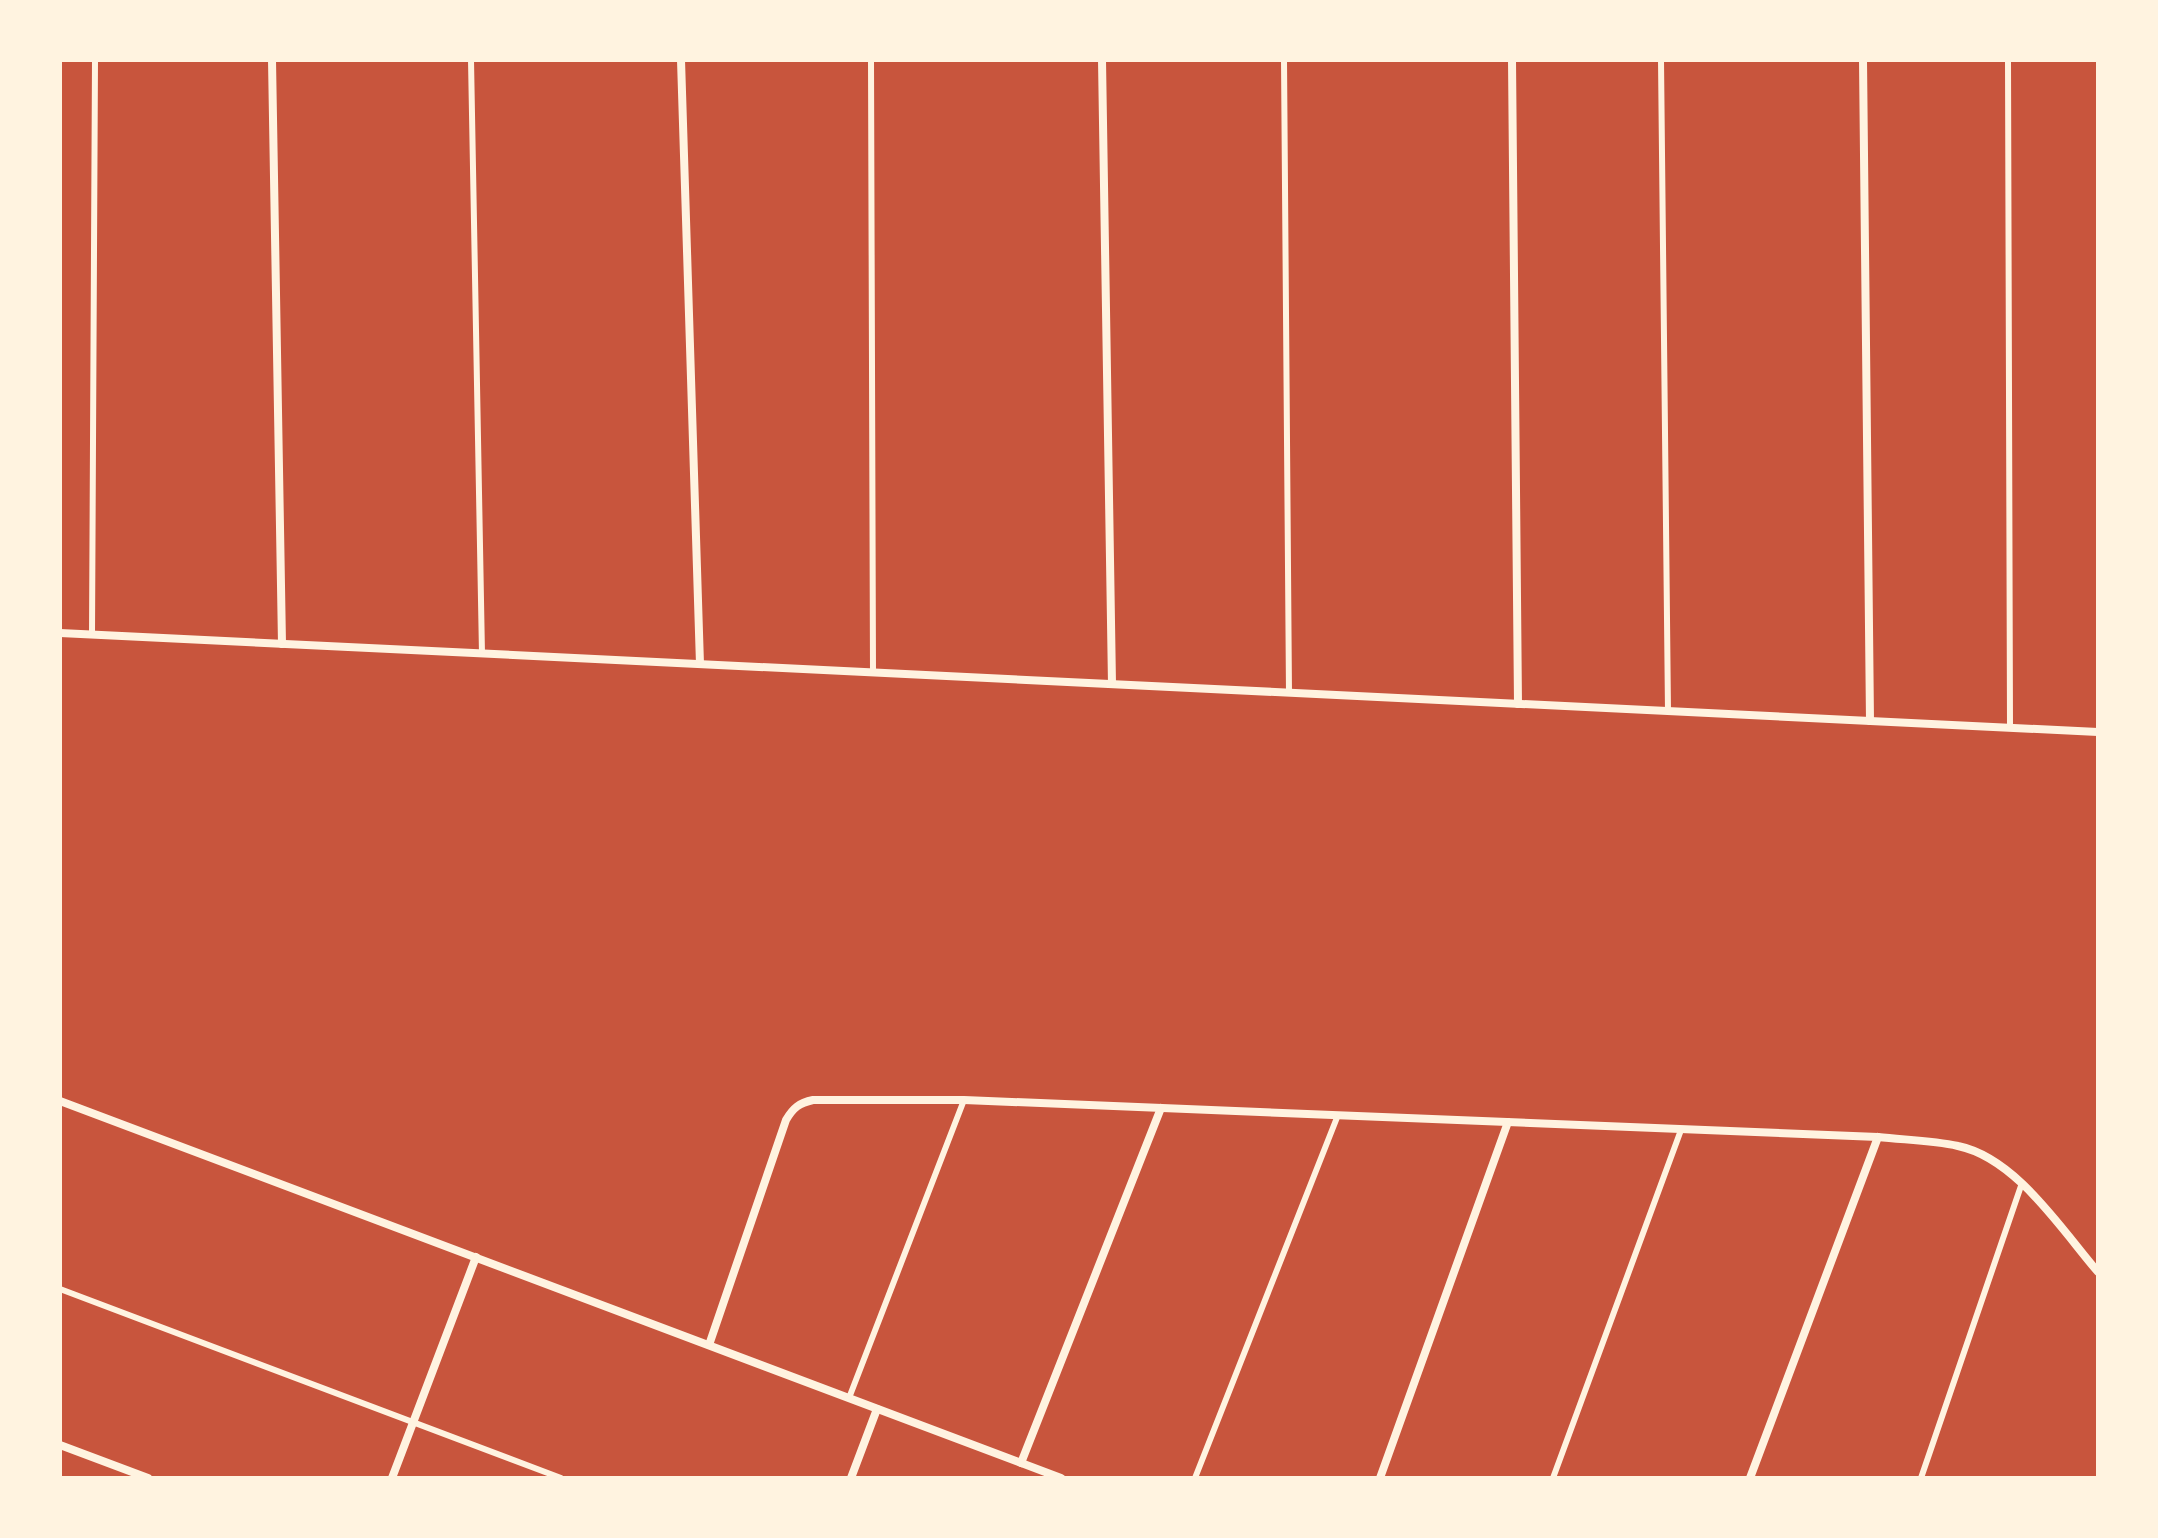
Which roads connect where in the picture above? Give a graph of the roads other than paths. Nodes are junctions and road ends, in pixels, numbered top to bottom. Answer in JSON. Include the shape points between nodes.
{"nodes":[{"id":1,"x":95,"y":60,"type":"edge"},
{"id":2,"x":272,"y":60,"type":"edge"},
{"id":3,"x":471,"y":60,"type":"edge"},
{"id":4,"x":681,"y":60,"type":"edge"},
{"id":5,"x":871,"y":60,"type":"edge"},
{"id":6,"x":1102,"y":60,"type":"edge"},
{"id":7,"x":1284,"y":60,"type":"edge"},
{"id":8,"x":1512,"y":60,"type":"edge"},
{"id":9,"x":1661,"y":60,"type":"edge"},
{"id":10,"x":1863,"y":60,"type":"edge"},
{"id":11,"x":2008,"y":60,"type":"edge"},
{"id":12,"x":60,"y":633,"type":"edge"},
{"id":13,"x":92,"y":635,"type":"junction"},
{"id":14,"x":282,"y":644,"type":"junction"},
{"id":15,"x":482,"y":654,"type":"junction"},
{"id":16,"x":700,"y":664,"type":"junction"},
{"id":17,"x":873,"y":673,"type":"junction"},
{"id":18,"x":1112,"y":684,"type":"junction"},
{"id":19,"x":1289,"y":693,"type":"junction"},
{"id":20,"x":1518,"y":704,"type":"junction"},
{"id":21,"x":1668,"y":711,"type":"junction"},
{"id":22,"x":1870,"y":721,"type":"junction"},
{"id":23,"x":2010,"y":727,"type":"junction"},
{"id":24,"x":2098,"y":732,"type":"edge"},
{"id":25,"x":964,"y":1100,"type":"junction"},
{"id":26,"x":60,"y":1101,"type":"edge"},
{"id":27,"x":1161,"y":1108,"type":"junction"},
{"id":28,"x":1338,"y":1115,"type":"junction"},
{"id":29,"x":1508,"y":1122,"type":"junction"},
{"id":30,"x":1681,"y":1130,"type":"junction"},
{"id":31,"x":1878,"y":1137,"type":"junction"},
{"id":32,"x":2022,"y":1183,"type":"junction"},
{"id":33,"x":476,"y":1257,"type":"junction"},
{"id":34,"x":2098,"y":1272,"type":"edge"},
{"id":35,"x":60,"y":1289,"type":"edge"},
{"id":36,"x":709,"y":1345,"type":"junction"},
{"id":37,"x":849,"y":1398,"type":"junction"},
{"id":38,"x":877,"y":1409,"type":"junction"},
{"id":39,"x":413,"y":1422,"type":"junction"},
{"id":40,"x":60,"y":1445,"type":"edge"},
{"id":41,"x":1021,"y":1463,"type":"junction"},
{"id":42,"x":148,"y":1478,"type":"edge"},
{"id":43,"x":392,"y":1478,"type":"edge"},
{"id":44,"x":561,"y":1478,"type":"edge"},
{"id":45,"x":851,"y":1478,"type":"edge"},
{"id":46,"x":1061,"y":1478,"type":"edge"},
{"id":47,"x":1195,"y":1478,"type":"edge"},
{"id":48,"x":1380,"y":1478,"type":"edge"},
{"id":49,"x":1553,"y":1478,"type":"edge"},
{"id":50,"x":1750,"y":1478,"type":"edge"},
{"id":51,"x":1921,"y":1478,"type":"edge"}],
"edges":[{"from":1,"to":13,"type":"lane"},
{"from":2,"to":14,"type":"street"},
{"from":3,"to":15,"type":"lane"},
{"from":4,"to":16,"type":"street"},
{"from":5,"to":17,"type":"lane"},
{"from":6,"to":18,"type":"street"},
{"from":7,"to":19,"type":"lane"},
{"from":8,"to":20,"type":"street"},
{"from":9,"to":21,"type":"lane"},
{"from":10,"to":22,"type":"street"},
{"from":11,"to":23,"type":"lane"},
{"from":12,"to":13,"type":"street"},
{"from":13,"to":14,"type":"street"},
{"from":14,"to":15,"type":"street"},
{"from":15,"to":16,"type":"street"},
{"from":16,"to":17,"type":"street"},
{"from":17,"to":18,"type":"street"},
{"from":18,"to":19,"type":"street"},
{"from":19,"to":20,"type":"street"},
{"from":20,"to":21,"type":"street"},
{"from":21,"to":22,"type":"street"},
{"from":22,"to":23,"type":"street"},
{"from":23,"to":24,"type":"street"},
{"from":25,"to":27,"type":"street"},
{"from":25,"to":36,"type":"street","via":[[816,1100],[791,1110]]},
{"from":25,"to":37,"type":"lane"},
{"from":26,"to":33,"type":"street"},
{"from":27,"to":28,"type":"street"},
{"from":27,"to":41,"type":"street"},
{"from":28,"to":29,"type":"street"},
{"from":28,"to":47,"type":"lane"},
{"from":29,"to":30,"type":"street"},
{"from":29,"to":48,"type":"street"},
{"from":30,"to":31,"type":"street"},
{"from":30,"to":49,"type":"lane"},
{"from":31,"to":32,"type":"street","via":[[1960,1146],[1997,1161]]},
{"from":31,"to":50,"type":"street"},
{"from":32,"to":34,"type":"street"},
{"from":32,"to":51,"type":"lane"},
{"from":33,"to":36,"type":"street"},
{"from":33,"to":39,"type":"street"},
{"from":35,"to":39,"type":"lane"},
{"from":36,"to":37,"type":"street"},
{"from":37,"to":38,"type":"street"},
{"from":38,"to":41,"type":"street"},
{"from":38,"to":45,"type":"street"},
{"from":39,"to":43,"type":"street"},
{"from":39,"to":44,"type":"lane"},
{"from":40,"to":42,"type":"street"},
{"from":41,"to":46,"type":"street"}]}
